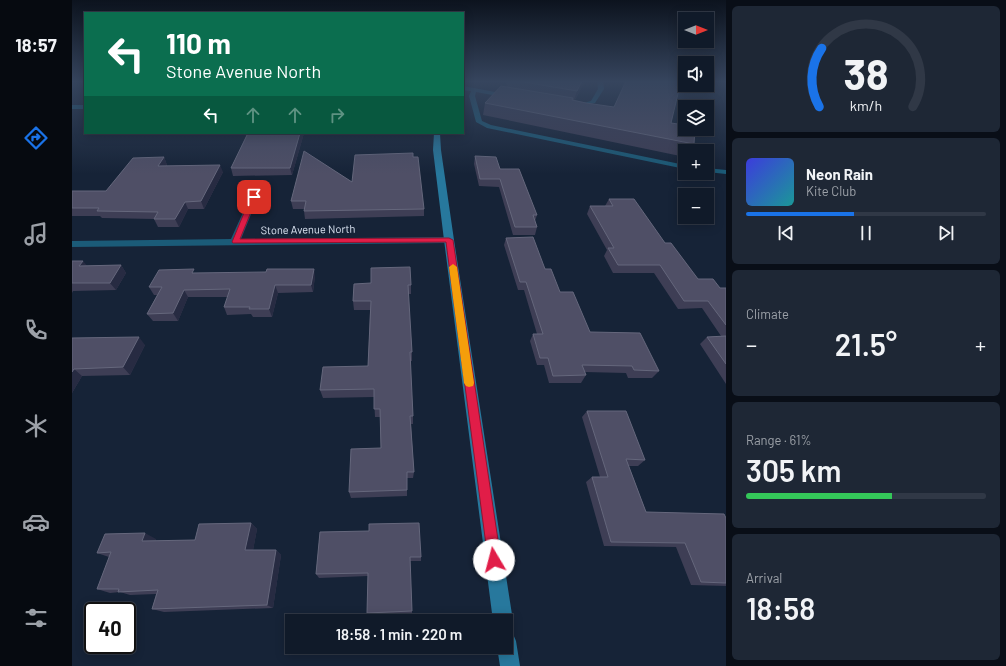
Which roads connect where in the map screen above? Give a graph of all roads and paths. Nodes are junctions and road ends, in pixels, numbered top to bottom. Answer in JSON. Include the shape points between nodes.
{"nodes":[{"id":1,"x":476,"y":112,"type":"edge"},
{"id":2,"x":437,"y":134,"type":"edge"},
{"id":3,"x":678,"y":166,"type":"edge"},
{"id":4,"x":714,"y":171,"type":"edge"},
{"id":5,"x":726,"y":172,"type":"edge"},
{"id":6,"x":254,"y":197,"type":"dead end"},
{"id":7,"x":449,"y":240,"type":"junction"},
{"id":8,"x":235,"y":242,"type":"junction"},
{"id":9,"x":72,"y":244,"type":"edge"},
{"id":10,"x":502,"y":614,"type":"edge"},
{"id":11,"x":508,"y":654,"type":"edge"},
{"id":12,"x":510,"y":666,"type":"edge"}],
"edges":[{"from":1,"to":3,"type":"street","via":[[480,122],[489,127]]},
{"from":2,"to":7,"type":"street"},
{"from":4,"to":5,"type":"street"},
{"from":6,"to":8,"type":"street"},
{"from":7,"to":8,"type":"street","name":"Stone Avenue North"},
{"from":7,"to":10,"type":"street"},
{"from":8,"to":9,"type":"street","name":"Stone Avenue North"},
{"from":11,"to":12,"type":"street"}]}
